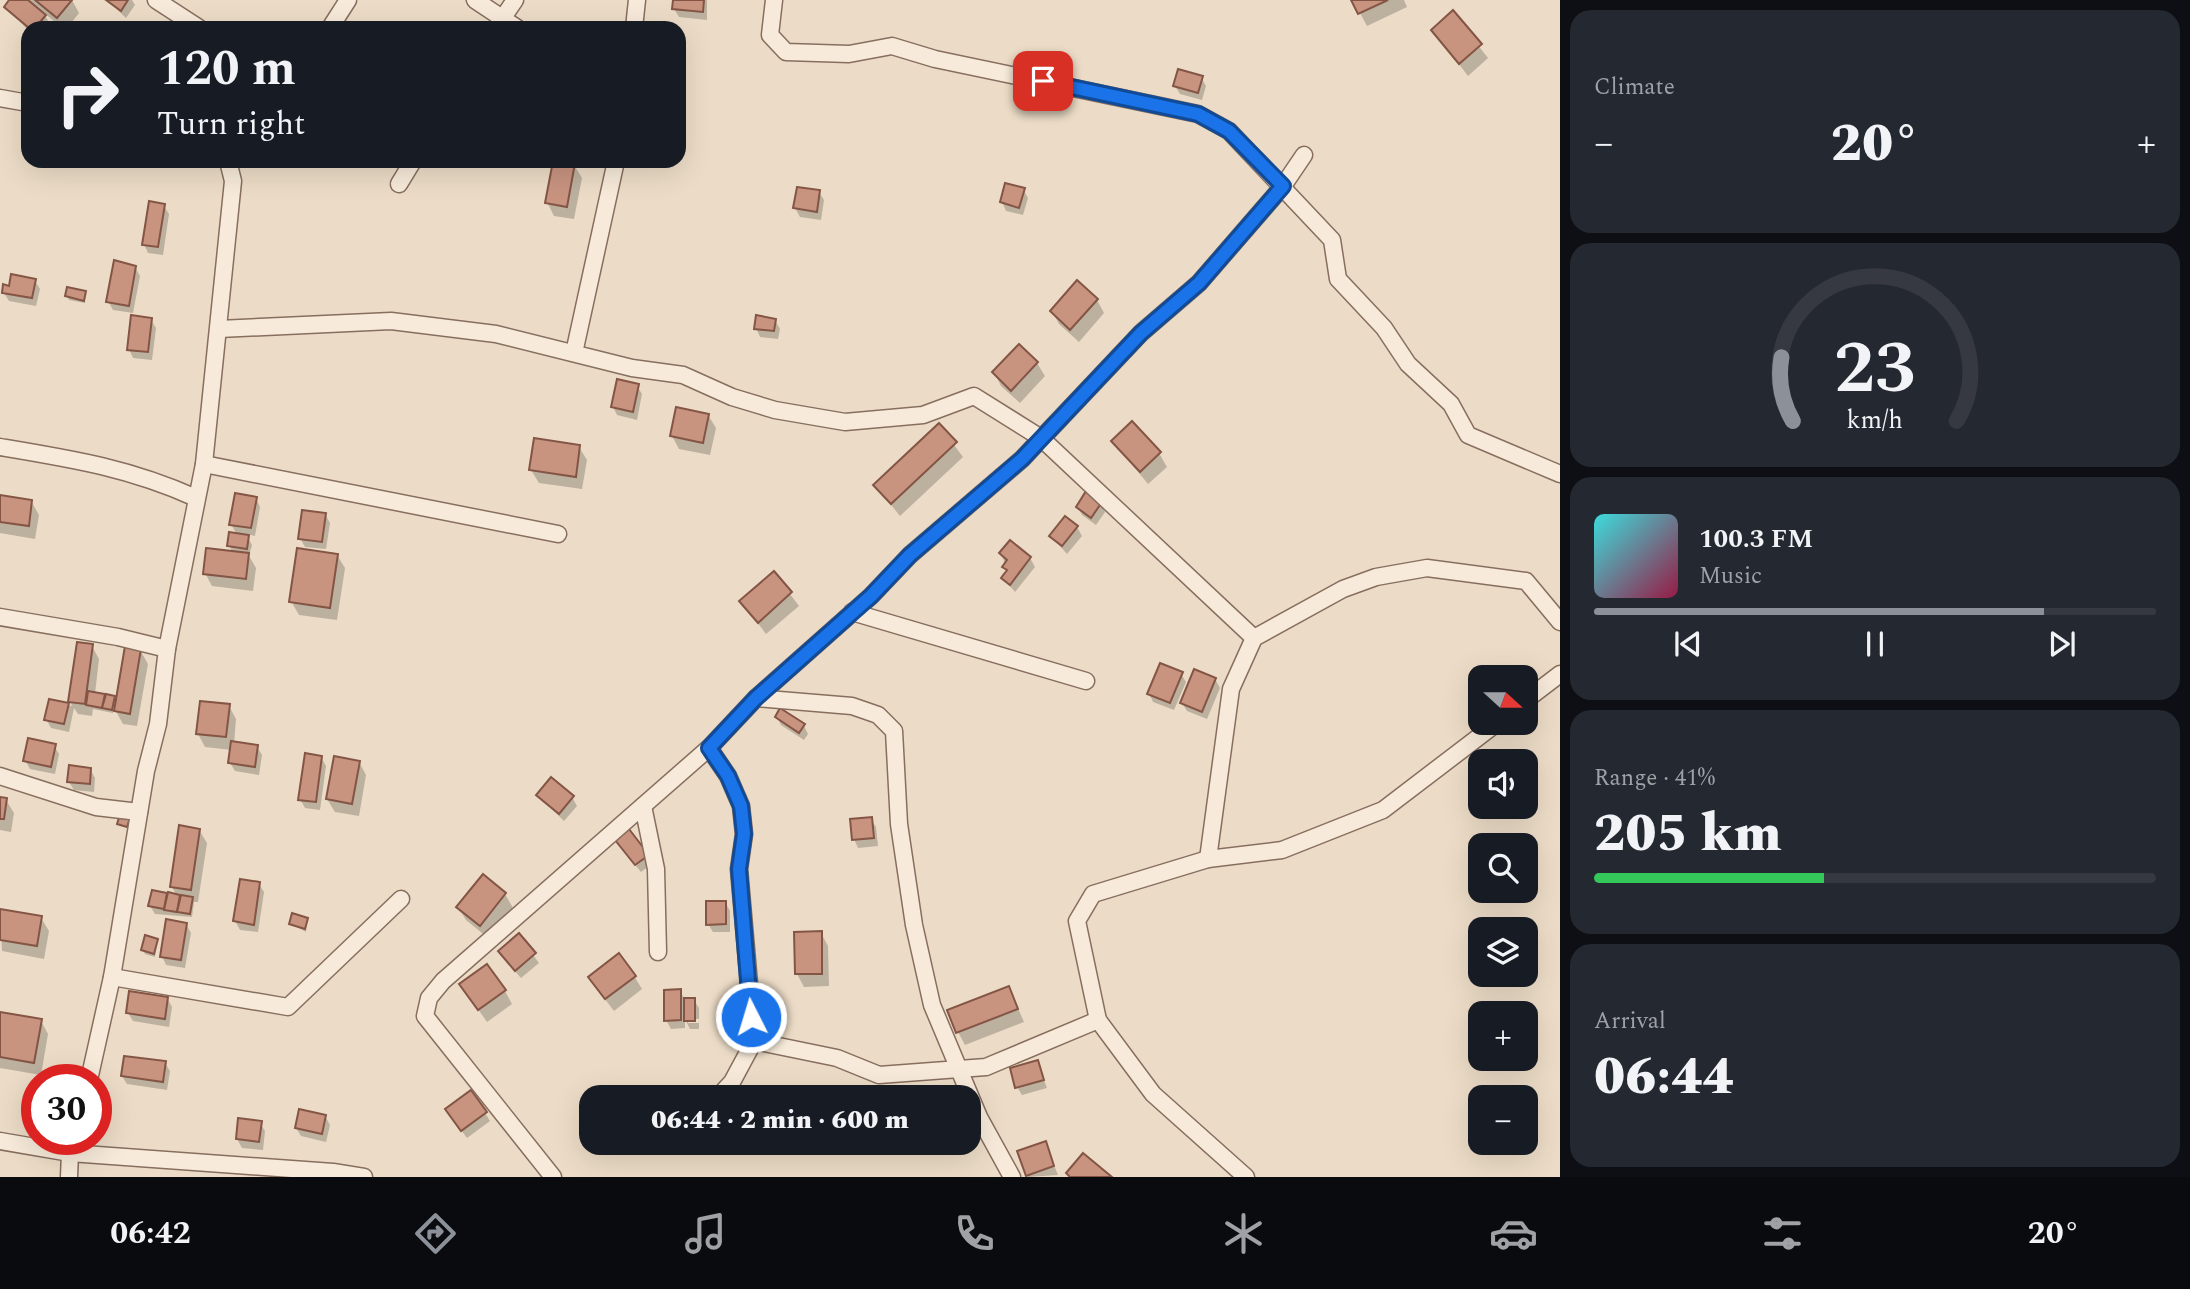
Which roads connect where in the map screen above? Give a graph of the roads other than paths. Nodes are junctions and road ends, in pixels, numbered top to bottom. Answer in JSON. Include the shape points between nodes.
{"nodes":[{"id":1,"x":156,"y":0,"type":"edge"},
{"id":2,"x":348,"y":0,"type":"edge"},
{"id":3,"x":475,"y":0,"type":"edge"},
{"id":4,"x":515,"y":0,"type":"edge"},
{"id":5,"x":637,"y":0,"type":"edge"},
{"id":6,"x":774,"y":0,"type":"edge"},
{"id":7,"x":188,"y":21,"type":"edge"},
{"id":8,"x":334,"y":21,"type":"edge"},
{"id":9,"x":497,"y":21,"type":"edge"},
{"id":10,"x":500,"y":21,"type":"edge"},
{"id":11,"x":635,"y":21,"type":"edge"},
{"id":12,"x":0,"y":98,"type":"edge"},
{"id":13,"x":21,"y":102,"type":"edge"},
{"id":14,"x":1304,"y":155,"type":"dead end"},
{"id":15,"x":230,"y":168,"type":"edge"},
{"id":16,"x":409,"y":168,"type":"edge"},
{"id":17,"x":614,"y":168,"type":"edge"},
{"id":18,"x":399,"y":184,"type":"dead end"},
{"id":19,"x":1283,"y":186,"type":"junction"},
{"id":20,"x":219,"y":329,"type":"junction"},
{"id":21,"x":574,"y":353,"type":"junction"},
{"id":22,"x":1041,"y":438,"type":"junction"},
{"id":23,"x":0,"y":447,"type":"edge"},
{"id":24,"x":204,"y":464,"type":"junction"},
{"id":25,"x":1560,"y":474,"type":"edge"},
{"id":26,"x":196,"y":498,"type":"junction"},
{"id":27,"x":558,"y":534,"type":"dead end"},
{"id":28,"x":852,"y":612,"type":"junction"},
{"id":29,"x":0,"y":617,"type":"edge"},
{"id":30,"x":1560,"y":622,"type":"edge"},
{"id":31,"x":1254,"y":638,"type":"junction"},
{"id":32,"x":167,"y":649,"type":"junction"},
{"id":33,"x":1560,"y":674,"type":"edge"},
{"id":34,"x":1086,"y":681,"type":"dead end"},
{"id":35,"x":1538,"y":691,"type":"edge"},
{"id":36,"x":756,"y":698,"type":"junction"},
{"id":37,"x":1481,"y":735,"type":"edge"},
{"id":38,"x":709,"y":748,"type":"junction"},
{"id":39,"x":0,"y":776,"type":"edge"},
{"id":40,"x":643,"y":806,"type":"junction"},
{"id":41,"x":139,"y":812,"type":"junction"},
{"id":42,"x":1208,"y":859,"type":"junction"},
{"id":43,"x":401,"y":899,"type":"dead end"},
{"id":44,"x":658,"y":952,"type":"dead end"},
{"id":45,"x":112,"y":977,"type":"junction"},
{"id":46,"x":1098,"y":1020,"type":"junction"},
{"id":47,"x":754,"y":1041,"type":"junction"},
{"id":48,"x":93,"y":1064,"type":"edge"},
{"id":49,"x":960,"y":1070,"type":"junction"},
{"id":50,"x":729,"y":1085,"type":"edge"},
{"id":51,"x":0,"y":1141,"type":"edge"},
{"id":52,"x":21,"y":1142,"type":"edge"},
{"id":53,"x":112,"y":1150,"type":"edge"},
{"id":54,"x":72,"y":1155,"type":"edge"},
{"id":55,"x":69,"y":1177,"type":"edge"},
{"id":56,"x":364,"y":1177,"type":"edge"},
{"id":57,"x":553,"y":1177,"type":"edge"},
{"id":58,"x":1012,"y":1177,"type":"edge"},
{"id":59,"x":1246,"y":1177,"type":"edge"}],
"edges":[{"from":1,"to":7,"type":"street"},
{"from":2,"to":8,"type":"street"},
{"from":3,"to":9,"type":"street"},
{"from":4,"to":10,"type":"street"},
{"from":5,"to":11,"type":"street"},
{"from":6,"to":19,"type":"street","via":[[770,35],[786,52],[849,54],[892,46],[1198,114],[1229,131]]},
{"from":12,"to":13,"type":"street"},
{"from":14,"to":19,"type":"street"},
{"from":15,"to":20,"type":"street","via":[[233,181]]},
{"from":16,"to":18,"type":"street"},
{"from":17,"to":21,"type":"street"},
{"from":19,"to":22,"type":"street","via":[[1199,283],[1141,333]]},
{"from":19,"to":25,"type":"street","via":[[1332,240],[1338,279],[1384,328],[1408,364],[1451,404],[1468,435]]},
{"from":20,"to":21,"type":"street","via":[[391,321],[496,334]]},
{"from":20,"to":24,"type":"street"},
{"from":21,"to":22,"type":"street","via":[[683,375],[775,410],[845,422],[923,415],[974,396]]},
{"from":22,"to":28,"type":"street"},
{"from":22,"to":31,"type":"street"},
{"from":23,"to":26,"type":"street","via":[[110,466],[155,479]]},
{"from":24,"to":26,"type":"street"},
{"from":24,"to":27,"type":"street"},
{"from":26,"to":32,"type":"street"},
{"from":28,"to":34,"type":"street"},
{"from":28,"to":36,"type":"street"},
{"from":29,"to":32,"type":"street"},
{"from":30,"to":31,"type":"street","via":[[1526,581],[1427,568],[1376,577],[1343,589]]},
{"from":31,"to":42,"type":"street","via":[[1231,689]]},
{"from":32,"to":41,"type":"street","via":[[158,724]]},
{"from":33,"to":35,"type":"street"},
{"from":36,"to":38,"type":"street"},
{"from":36,"to":49,"type":"street","via":[[852,706],[878,715],[894,731],[899,824],[914,925],[932,1005]]},
{"from":37,"to":42,"type":"street","via":[[1382,810],[1282,850]]},
{"from":38,"to":40,"type":"street"},
{"from":38,"to":47,"type":"street","via":[[741,806],[744,834],[739,869]]},
{"from":39,"to":41,"type":"street","via":[[96,807]]},
{"from":40,"to":44,"type":"street","via":[[656,869]]},
{"from":40,"to":57,"type":"street","via":[[429,998],[425,1016]]},
{"from":41,"to":45,"type":"street"},
{"from":42,"to":46,"type":"street","via":[[1093,894],[1077,921]]},
{"from":43,"to":45,"type":"street","via":[[288,1007]]},
{"from":45,"to":48,"type":"street"},
{"from":46,"to":49,"type":"street","via":[[986,1067]]},
{"from":46,"to":59,"type":"street","via":[[1153,1094]]},
{"from":47,"to":49,"type":"street","via":[[837,1058],[879,1075]]},
{"from":47,"to":50,"type":"street"},
{"from":49,"to":58,"type":"street"},
{"from":51,"to":52,"type":"street"},
{"from":53,"to":56,"type":"street"},
{"from":54,"to":55,"type":"street"}]}
